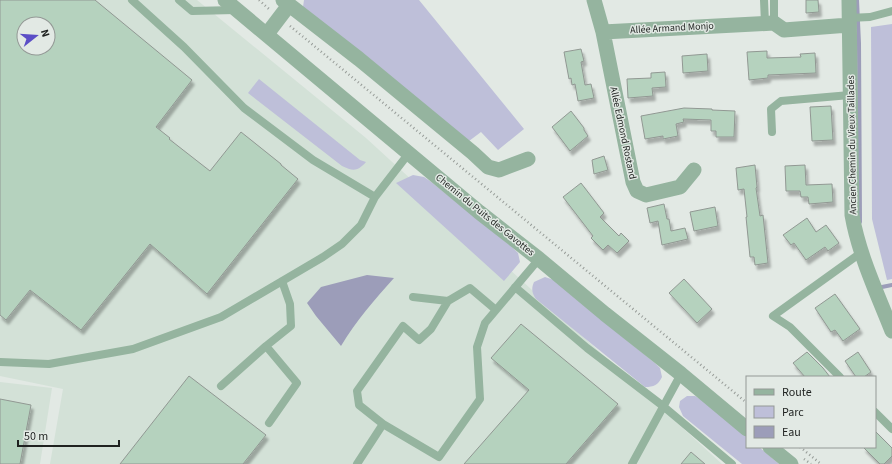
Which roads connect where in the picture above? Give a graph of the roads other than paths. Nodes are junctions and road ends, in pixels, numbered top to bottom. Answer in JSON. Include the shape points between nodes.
{"nodes":[{"id":1,"x":132,"y":0,"type":"edge"},
{"id":2,"x":179,"y":0,"type":"edge"},
{"id":3,"x":225,"y":0,"type":"edge"},
{"id":4,"x":594,"y":0,"type":"edge"},
{"id":5,"x":764,"y":0,"type":"edge"},
{"id":6,"x":774,"y":0,"type":"edge"},
{"id":7,"x":849,"y":0,"type":"edge"},
{"id":8,"x":286,"y":2,"type":"edge"},
{"id":9,"x":238,"y":10,"type":"junction"},
{"id":10,"x":892,"y":11,"type":"edge"},
{"id":11,"x":849,"y":22,"type":"junction"},
{"id":12,"x":770,"y":23,"type":"junction"},
{"id":13,"x":602,"y":32,"type":"junction"},
{"id":14,"x":266,"y":34,"type":"junction"},
{"id":15,"x":850,"y":95,"type":"junction"},
{"id":16,"x":772,"y":132,"type":"dead end"},
{"id":17,"x":409,"y":154,"type":"junction"},
{"id":18,"x":528,"y":159,"type":"dead end"},
{"id":19,"x":694,"y":170,"type":"dead end"},
{"id":20,"x":375,"y":197,"type":"junction"},
{"id":21,"x":862,"y":252,"type":"junction"},
{"id":22,"x":539,"y":259,"type":"junction"},
{"id":23,"x":282,"y":281,"type":"junction"},
{"id":24,"x":515,"y":287,"type":"junction"},
{"id":25,"x":413,"y":297,"type":"dead end"},
{"id":26,"x":448,"y":301,"type":"junction"},
{"id":27,"x":496,"y":310,"type":"junction"},
{"id":28,"x":892,"y":332,"type":"edge"},
{"id":29,"x":266,"y":346,"type":"junction"},
{"id":30,"x":0,"y":362,"type":"edge"},
{"id":31,"x":681,"y":374,"type":"junction"},
{"id":32,"x":839,"y":376,"type":"edge"},
{"id":33,"x":221,"y":386,"type":"dead end"},
{"id":34,"x":663,"y":406,"type":"junction"},
{"id":35,"x":876,"y":413,"type":"edge"},
{"id":36,"x":269,"y":424,"type":"dead end"},
{"id":37,"x":383,"y":424,"type":"junction"},
{"id":38,"x":746,"y":428,"type":"edge"},
{"id":39,"x":892,"y":428,"type":"edge"},
{"id":40,"x":771,"y":448,"type":"edge"},
{"id":41,"x":440,"y":460,"type":"edge"},
{"id":42,"x":357,"y":464,"type":"edge"},
{"id":43,"x":632,"y":464,"type":"edge"},
{"id":44,"x":732,"y":464,"type":"edge"},
{"id":45,"x":791,"y":464,"type":"edge"}],
"edges":[{"from":1,"to":20,"type":"lane","via":[[184,47],[244,108],[313,160]]},
{"from":2,"to":9,"type":"lane","via":[[192,11]]},
{"from":3,"to":9,"type":"street","name":"Chemin du Puits des Gavottes"},
{"from":4,"to":13,"type":"street"},
{"from":5,"to":12,"type":"lane"},
{"from":6,"to":12,"type":"lane"},
{"from":7,"to":11,"type":"street","name":"Ancien Chemin du Vieux Taillades"},
{"from":8,"to":14,"type":"street","via":[[280,17]]},
{"from":8,"to":18,"type":"street","via":[[359,59],[488,167],[498,170]]},
{"from":9,"to":14,"type":"street","name":"Chemin du Puits des Gavottes"},
{"from":10,"to":11,"type":"lane"},
{"from":11,"to":12,"type":"street","via":[[784,30]]},
{"from":11,"to":15,"type":"street","name":"Ancien Chemin du Vieux Taillades"},
{"from":12,"to":13,"type":"street","name":"Allée Armand Monjo"},
{"from":13,"to":19,"type":"street","name":"Allée Edmond Rostand","via":[[637,191],[646,195],[680,187]]},
{"from":14,"to":17,"type":"street","name":"Chemin du Puits des Gavottes"},
{"from":15,"to":16,"type":"lane","via":[[781,101],[771,109]]},
{"from":15,"to":21,"type":"street","name":"Ancien Chemin du Vieux Taillades","via":[[852,215]]},
{"from":17,"to":20,"type":"lane"},
{"from":17,"to":22,"type":"street","name":"Chemin du Puits des Gavottes"},
{"from":20,"to":23,"type":"lane","via":[[361,225],[342,244]]},
{"from":21,"to":28,"type":"street","name":"Ancien Chemin du Vieux Taillades"},
{"from":21,"to":32,"type":"lane","via":[[773,316],[790,327]]},
{"from":22,"to":24,"type":"lane"},
{"from":22,"to":31,"type":"street","name":"Chemin du Puits des Gavottes"},
{"from":23,"to":29,"type":"lane","via":[[290,304],[291,326]]},
{"from":23,"to":30,"type":"lane","via":[[221,317],[133,349],[49,364]]},
{"from":24,"to":27,"type":"lane"},
{"from":24,"to":34,"type":"lane","via":[[587,348]]},
{"from":25,"to":26,"type":"lane"},
{"from":26,"to":27,"type":"lane","via":[[470,288]]},
{"from":26,"to":37,"type":"lane","via":[[431,329],[419,340],[403,326],[357,390],[359,405]]},
{"from":27,"to":41,"type":"lane","via":[[485,323],[477,347],[480,399]]},
{"from":29,"to":33,"type":"lane"},
{"from":29,"to":36,"type":"lane","via":[[297,383]]},
{"from":31,"to":34,"type":"lane"},
{"from":31,"to":38,"type":"street","name":"Chemin du Puits des Gavottes"},
{"from":34,"to":43,"type":"lane"},
{"from":34,"to":44,"type":"lane"},
{"from":35,"to":39,"type":"lane"},
{"from":37,"to":41,"type":"lane"},
{"from":37,"to":42,"type":"lane"},
{"from":40,"to":45,"type":"street"}]}
